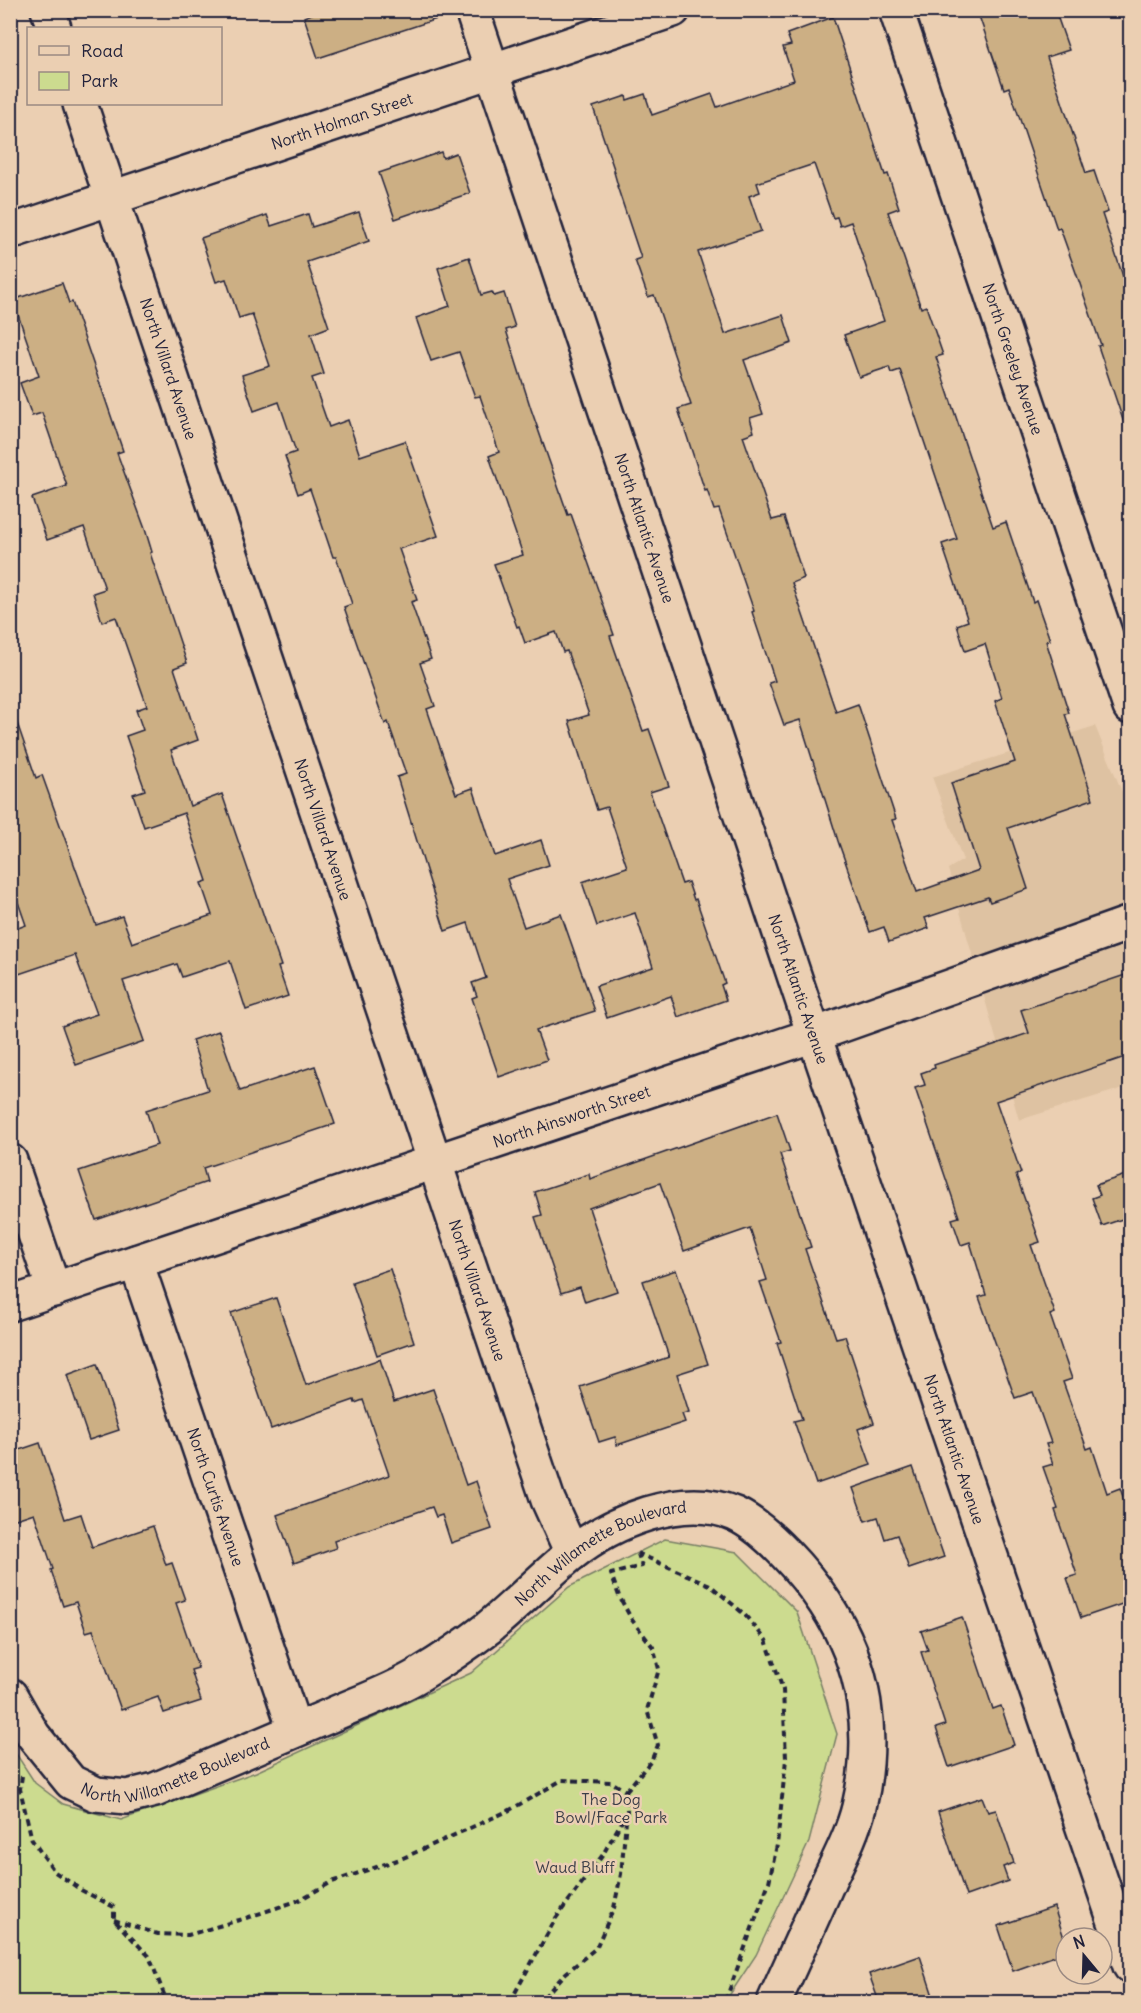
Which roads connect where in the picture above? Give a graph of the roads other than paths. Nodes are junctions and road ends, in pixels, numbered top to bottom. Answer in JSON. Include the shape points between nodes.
{"nodes":[{"id":1,"x":48,"y":10,"type":"edge"},
{"id":2,"x":472,"y":10,"type":"edge"},
{"id":3,"x":673,"y":10,"type":"edge"},
{"id":4,"x":896,"y":10,"type":"edge"},
{"id":5,"x":54,"y":27,"type":"edge"},
{"id":6,"x":492,"y":71,"type":"junction"},
{"id":7,"x":80,"y":105,"type":"edge"},
{"id":8,"x":112,"y":198,"type":"junction"},
{"id":9,"x":10,"y":232,"type":"edge"},
{"id":10,"x":1131,"y":707,"type":"edge"},
{"id":11,"x":1131,"y":923,"type":"edge"},
{"id":12,"x":814,"y":1035,"type":"junction"},
{"id":13,"x":10,"y":1161,"type":"edge"},
{"id":14,"x":436,"y":1162,"type":"junction"},
{"id":15,"x":136,"y":1262,"type":"junction"},
{"id":16,"x":54,"y":1290,"type":"junction"},
{"id":17,"x":10,"y":1304,"type":"edge"},
{"id":18,"x":572,"y":1553,"type":"junction"},
{"id":19,"x":10,"y":1695,"type":"edge"},
{"id":20,"x":296,"y":1730,"type":"junction"},
{"id":21,"x":1131,"y":1966,"type":"edge"},
{"id":22,"x":774,"y":2002,"type":"edge"}],
"edges":[{"from":1,"to":5,"type":"street"},
{"from":2,"to":6,"type":"street","name":"North Atlantic Avenue"},
{"from":3,"to":6,"type":"street","name":"North Holman Street"},
{"from":4,"to":10,"type":"street","name":"North Greeley Avenue"},
{"from":6,"to":8,"type":"street","name":"North Holman Street"},
{"from":6,"to":12,"type":"street","name":"North Atlantic Avenue"},
{"from":7,"to":8,"type":"street","name":"North Villard Avenue"},
{"from":8,"to":9,"type":"street","name":"North Holman Street"},
{"from":8,"to":14,"type":"street","name":"North Villard Avenue"},
{"from":11,"to":12,"type":"street","name":"North Ainsworth Street"},
{"from":12,"to":14,"type":"street","name":"North Ainsworth Street"},
{"from":12,"to":21,"type":"street","name":"North Atlantic Avenue"},
{"from":13,"to":16,"type":"street"},
{"from":14,"to":15,"type":"street","name":"North Ainsworth Street"},
{"from":14,"to":18,"type":"street","name":"North Villard Avenue","via":[[548,1500]]},
{"from":15,"to":16,"type":"street","name":"North Ainsworth Street"},
{"from":15,"to":20,"type":"street","name":"North Curtis Avenue"},
{"from":16,"to":17,"type":"street","name":"North Ainsworth Street"},
{"from":18,"to":20,"type":"street","name":"North Willamette Boulevard","via":[[487,1628],[445,1658],[413,1678]]},
{"from":18,"to":22,"type":"street","name":"North Willamette Boulevard","via":[[611,1528],[648,1513],[685,1506],[735,1514],[787,1555],[811,1582],[851,1652],[863,1690],[867,1723],[867,1763],[859,1810]]},
{"from":19,"to":20,"type":"street","name":"North Willamette Boulevard","via":[[33,1735],[71,1782],[96,1794],[128,1797],[155,1790]]}]}
